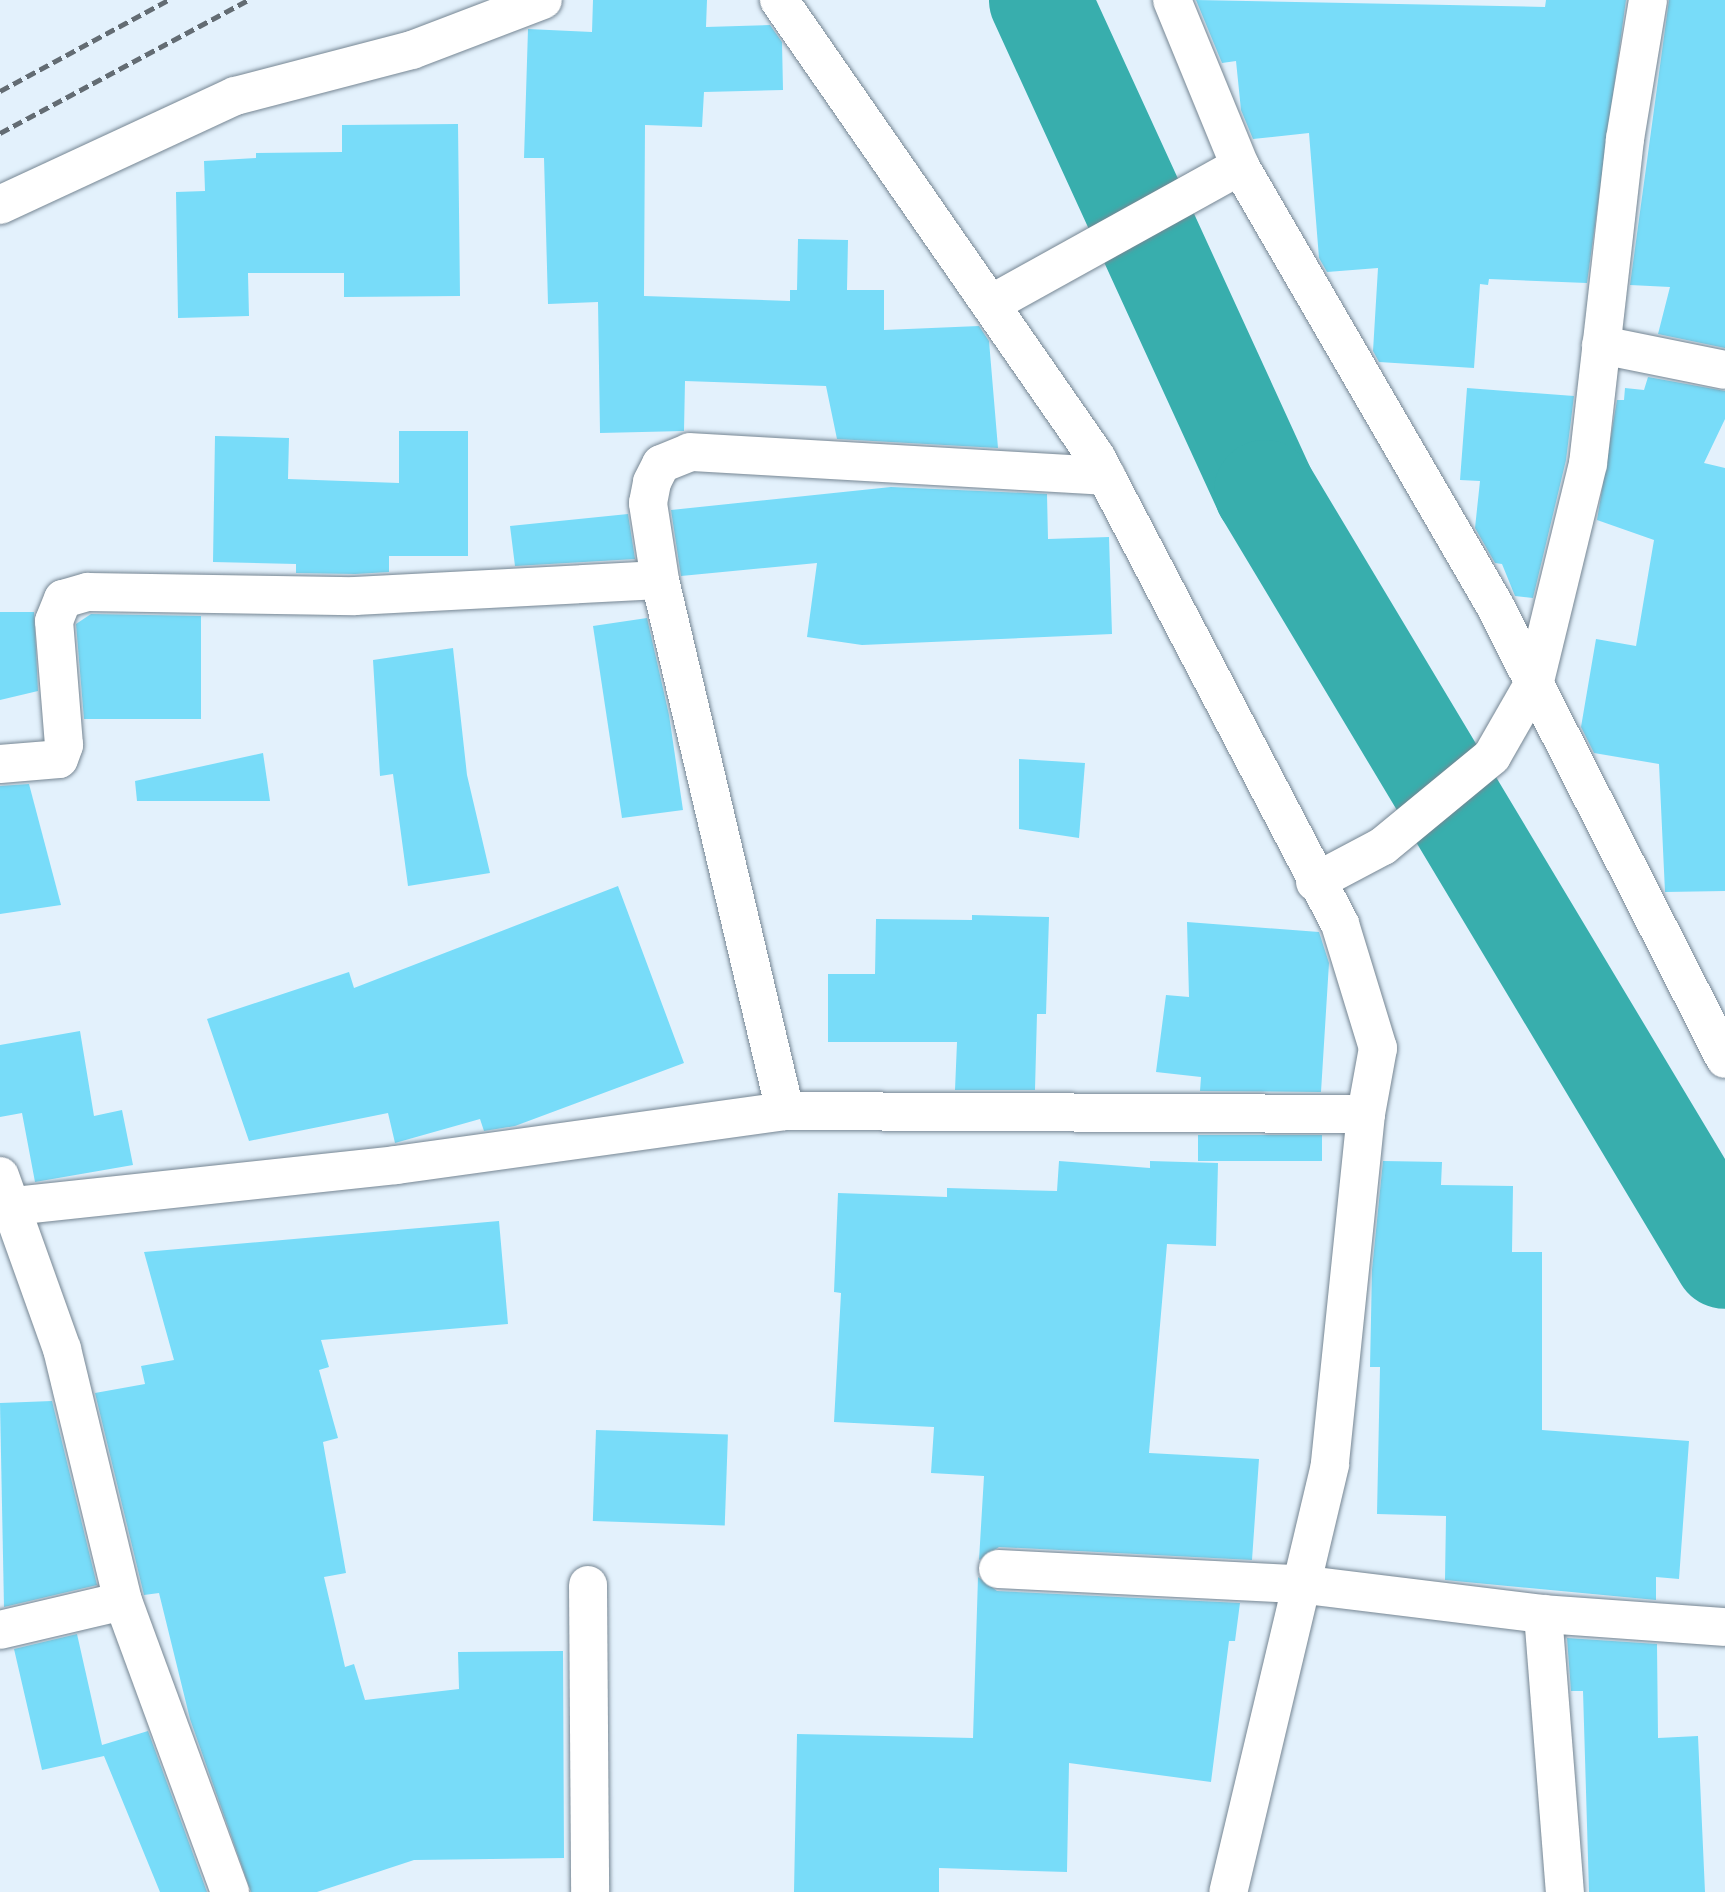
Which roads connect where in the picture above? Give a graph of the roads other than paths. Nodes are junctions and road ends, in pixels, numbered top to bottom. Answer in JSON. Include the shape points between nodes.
{"nodes":[{"id":1,"x":543,"y":0,"type":"edge"},
{"id":2,"x":779,"y":0,"type":"edge"},
{"id":3,"x":1172,"y":0,"type":"edge"},
{"id":4,"x":1648,"y":0,"type":"edge"},
{"id":5,"x":1232,"y":172,"type":"junction"},
{"id":6,"x":0,"y":205,"type":"edge"},
{"id":7,"x":1000,"y":298,"type":"junction"},
{"id":8,"x":1601,"y":345,"type":"junction"},
{"id":9,"x":1725,"y":370,"type":"edge"},
{"id":10,"x":1106,"y":476,"type":"junction"},
{"id":11,"x":660,"y":580,"type":"junction"},
{"id":12,"x":1535,"y":681,"type":"junction"},
{"id":13,"x":0,"y":764,"type":"edge"},
{"id":14,"x":1315,"y":882,"type":"junction"},
{"id":15,"x":1725,"y":1059,"type":"edge"},
{"id":16,"x":785,"y":1111,"type":"junction"},
{"id":17,"x":1366,"y":1114,"type":"junction"},
{"id":18,"x":6,"y":1191,"type":"edge"},
{"id":19,"x":998,"y":1569,"type":"dead end"},
{"id":20,"x":1298,"y":1584,"type":"junction"},
{"id":21,"x":588,"y":1585,"type":"dead end"},
{"id":22,"x":123,"y":1601,"type":"junction"},
{"id":23,"x":1543,"y":1614,"type":"junction"},
{"id":24,"x":1725,"y":1628,"type":"edge"},
{"id":25,"x":0,"y":1630,"type":"edge"},
{"id":26,"x":230,"y":1892,"type":"edge"},
{"id":27,"x":590,"y":1892,"type":"edge"},
{"id":28,"x":1228,"y":1892,"type":"edge"},
{"id":29,"x":1565,"y":1892,"type":"edge"}],
"edges":[{"from":1,"to":6,"type":"street","via":[[412,50],[235,96]]},
{"from":2,"to":7,"type":"street"},
{"from":3,"to":5,"type":"street"},
{"from":4,"to":8,"type":"street"},
{"from":5,"to":7,"type":"street"},
{"from":5,"to":12,"type":"street"},
{"from":7,"to":10,"type":"street"},
{"from":8,"to":9,"type":"street"},
{"from":8,"to":12,"type":"street","via":[[1588,464]]},
{"from":10,"to":11,"type":"street","via":[[690,452],[661,464],[652,482],[648,503]]},
{"from":10,"to":14,"type":"street"},
{"from":11,"to":13,"type":"street","via":[[355,596],[88,592],[63,599],[54,621],[64,745],[59,759]]},
{"from":11,"to":16,"type":"street"},
{"from":12,"to":14,"type":"street","via":[[1492,756],[1383,845]]},
{"from":12,"to":15,"type":"street"},
{"from":14,"to":17,"type":"street","via":[[1340,924],[1378,1048]]},
{"from":16,"to":17,"type":"street"},
{"from":16,"to":18,"type":"street","via":[[396,1166]]},
{"from":17,"to":20,"type":"street","via":[[1330,1465]]},
{"from":18,"to":22,"type":"street","via":[[62,1349]]},
{"from":19,"to":20,"type":"street"},
{"from":20,"to":23,"type":"street"},
{"from":20,"to":28,"type":"street"},
{"from":21,"to":27,"type":"street"},
{"from":22,"to":25,"type":"street"},
{"from":22,"to":26,"type":"street"},
{"from":23,"to":24,"type":"street"},
{"from":23,"to":29,"type":"street"}]}
